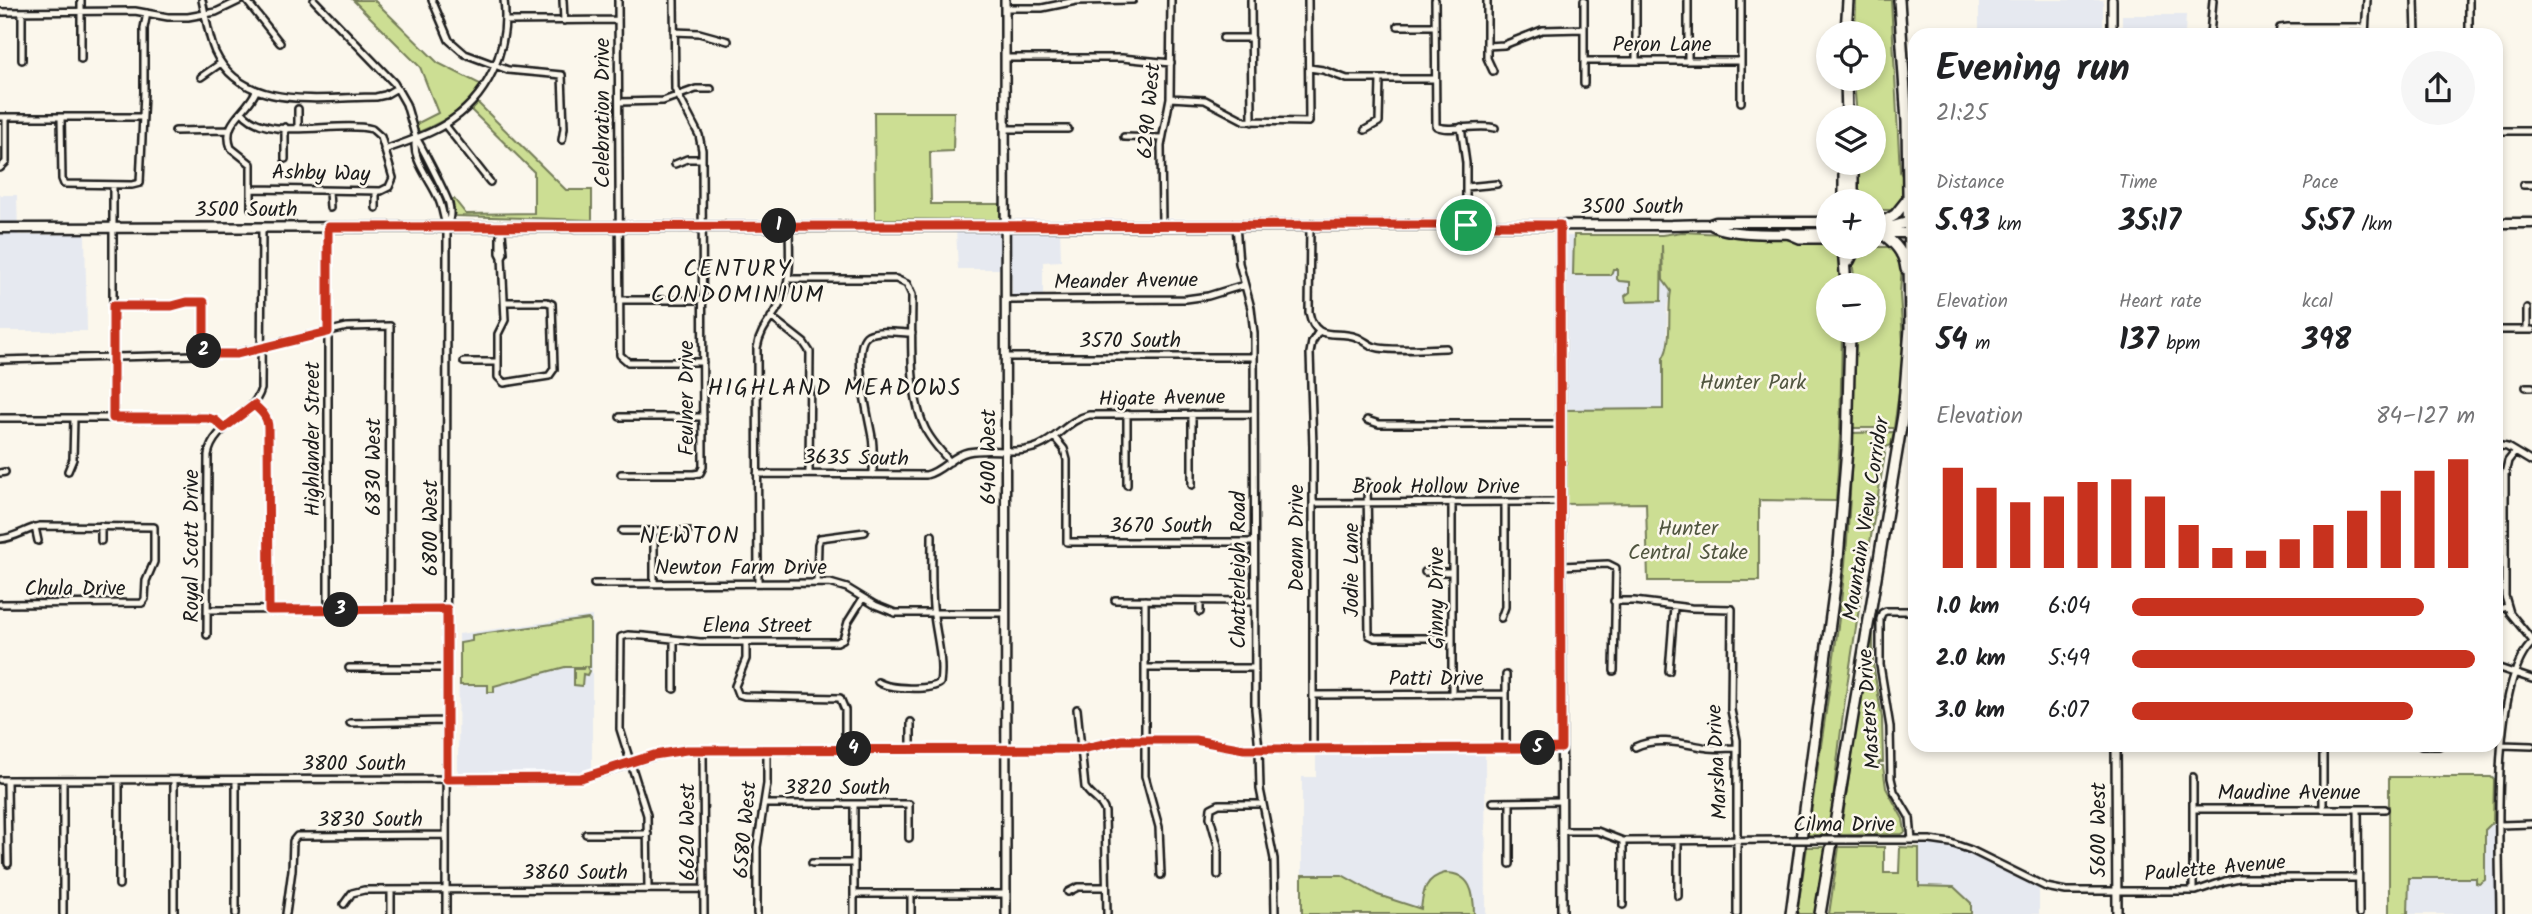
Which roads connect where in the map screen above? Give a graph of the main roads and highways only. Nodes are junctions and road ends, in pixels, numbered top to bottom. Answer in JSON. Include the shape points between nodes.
{"nodes":[{"id":1,"x":1848,"y":0,"type":"edge"},
{"id":2,"x":1899,"y":0,"type":"edge"},
{"id":3,"x":1847,"y":21,"type":"edge"},
{"id":4,"x":1907,"y":122,"type":"junction"},
{"id":5,"x":1908,"y":126,"type":"edge"},
{"id":6,"x":1908,"y":158,"type":"edge"},
{"id":7,"x":1908,"y":197,"type":"edge"},
{"id":8,"x":2532,"y":221,"type":"edge"},
{"id":9,"x":1816,"y":222,"type":"edge"},
{"id":10,"x":1886,"y":222,"type":"edge"},
{"id":11,"x":1908,"y":223,"type":"edge"},
{"id":12,"x":2503,"y":223,"type":"edge"},
{"id":13,"x":1710,"y":224,"type":"junction"},
{"id":14,"x":1886,"y":227,"type":"edge"},
{"id":15,"x":0,"y":228,"type":"edge"},
{"id":16,"x":1886,"y":230,"type":"edge"},
{"id":17,"x":1788,"y":233,"type":"joint"},
{"id":18,"x":1896,"y":233,"type":"joint"},
{"id":19,"x":1908,"y":235,"type":"edge"},
{"id":20,"x":1886,"y":236,"type":"edge"},
{"id":21,"x":1816,"y":237,"type":"edge"},
{"id":22,"x":1849,"y":261,"type":"edge"},
{"id":23,"x":1848,"y":273,"type":"edge"},
{"id":24,"x":1908,"y":320,"type":"edge"},
{"id":25,"x":1850,"y":343,"type":"edge"},
{"id":26,"x":1908,"y":367,"type":"edge"},
{"id":27,"x":1791,"y":914,"type":"edge"},
{"id":28,"x":1820,"y":914,"type":"edge"}],
"edges":[{"from":1,"to":3,"type":"highway"},
{"from":2,"to":4,"type":"highway","name":"Mountain View Corridor"},
{"from":4,"to":5,"type":"highway"},
{"from":4,"to":6,"type":"highway","name":"Mountain View Corridor"},
{"from":7,"to":10,"type":"highway"},
{"from":8,"to":12,"type":"main road"},
{"from":9,"to":13,"type":"main road","name":"3500 South"},
{"from":11,"to":14,"type":"highway"},
{"from":13,"to":15,"type":"main road","name":"3500 South"},
{"from":13,"to":17,"type":"main road","name":"3500 South","via":[[1716,229]]},
{"from":16,"to":18,"type":"highway"},
{"from":17,"to":21,"type":"highway"},
{"from":18,"to":19,"type":"main road"},
{"from":20,"to":24,"type":"highway","via":[[1904,259]]},
{"from":22,"to":23,"type":"highway"},
{"from":25,"to":27,"type":"highway","name":"Mountain View Corridor","via":[[1837,571]]},
{"from":26,"to":28,"type":"highway","name":"Mountain View Corridor"}]}
